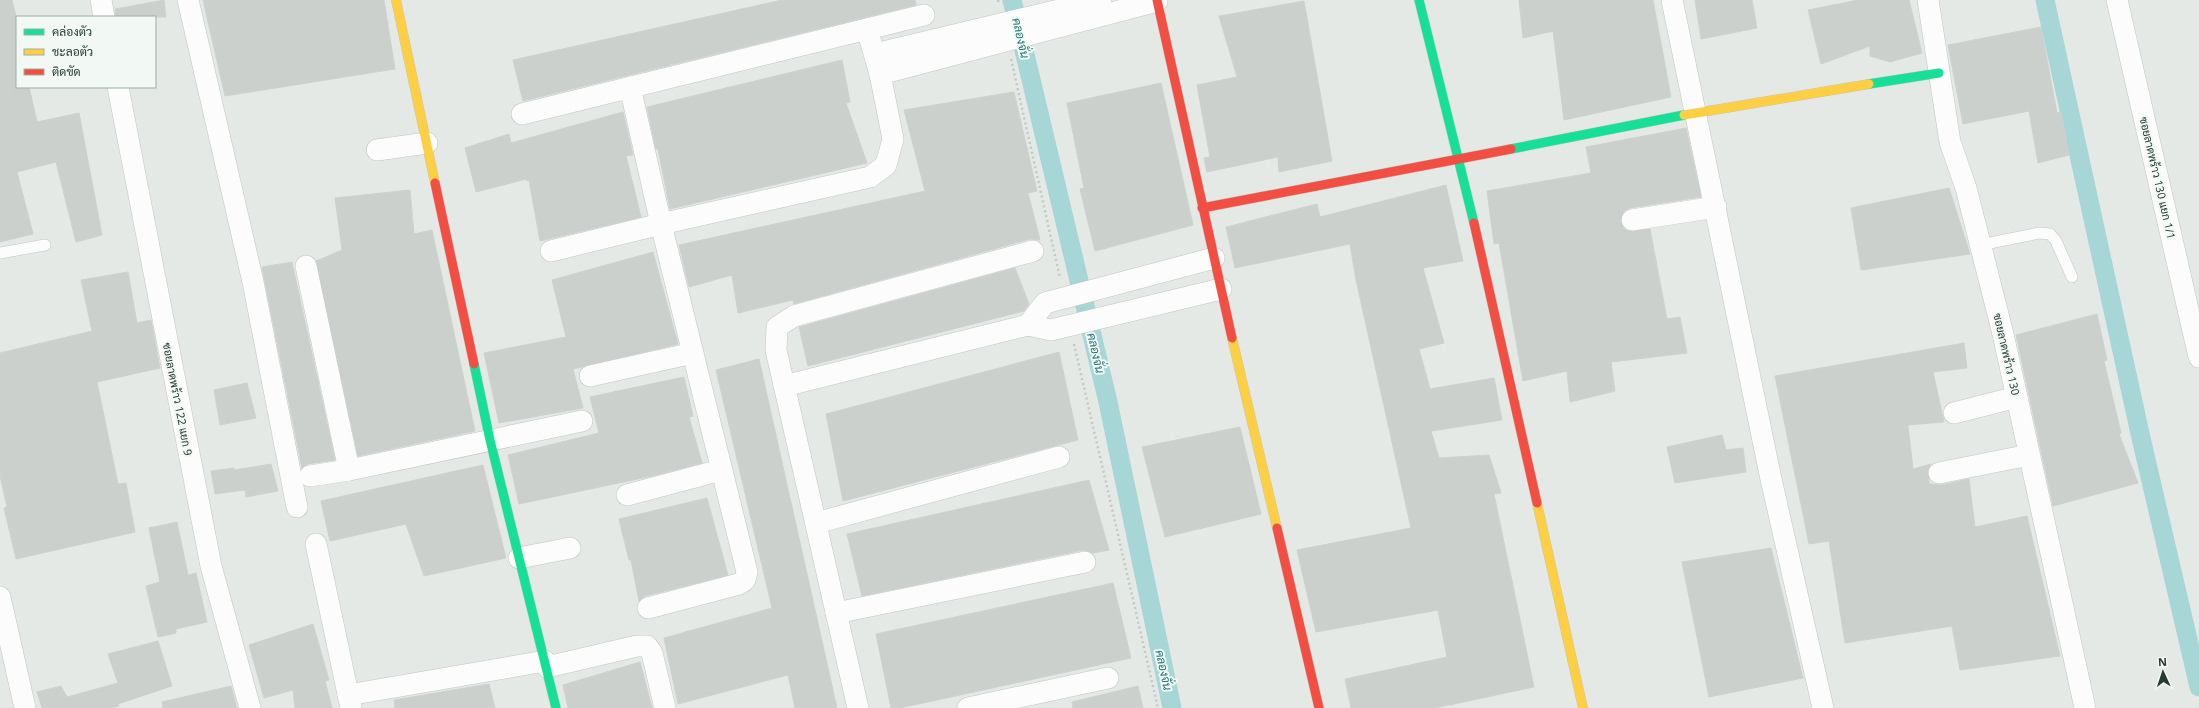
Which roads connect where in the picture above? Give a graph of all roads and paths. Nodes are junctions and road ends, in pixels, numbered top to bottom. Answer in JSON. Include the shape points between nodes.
{"nodes":[{"id":1,"x":101,"y":0,"type":"edge"},
{"id":2,"x":188,"y":0,"type":"edge"},
{"id":3,"x":396,"y":0,"type":"edge"},
{"id":4,"x":998,"y":0,"type":"edge"},
{"id":5,"x":1101,"y":0,"type":"edge"},
{"id":6,"x":1419,"y":0,"type":"edge"},
{"id":7,"x":1672,"y":0,"type":"edge"},
{"id":8,"x":1928,"y":0,"type":"edge"},
{"id":9,"x":2117,"y":0,"type":"edge"},
{"id":10,"x":1157,"y":1,"type":"edge"},
{"id":11,"x":924,"y":15,"type":"dead end"},
{"id":12,"x":104,"y":16,"type":"edge"},
{"id":13,"x":1064,"y":17,"type":"junction"},
{"id":14,"x":867,"y":29,"type":"junction"},
{"id":15,"x":999,"y":35,"type":"junction"},
{"id":16,"x":877,"y":64,"type":"junction"},
{"id":17,"x":1939,"y":73,"type":"junction"},
{"id":18,"x":630,"y":87,"type":"junction"},
{"id":19,"x":118,"y":88,"type":"edge"},
{"id":20,"x":1696,"y":113,"type":"junction"},
{"id":21,"x":522,"y":114,"type":"dead end"},
{"id":22,"x":427,"y":143,"type":"junction"},
{"id":23,"x":377,"y":150,"type":"dead end"},
{"id":24,"x":1459,"y":159,"type":"junction"},
{"id":25,"x":1716,"y":207,"type":"junction"},
{"id":26,"x":1202,"y":208,"type":"junction"},
{"id":27,"x":1632,"y":220,"type":"dead end"},
{"id":28,"x":661,"y":224,"type":"junction"},
{"id":29,"x":45,"y":244,"type":"dead end"},
{"id":30,"x":1980,"y":245,"type":"junction"},
{"id":31,"x":551,"y":251,"type":"dead end"},
{"id":32,"x":1033,"y":251,"type":"dead end"},
{"id":33,"x":0,"y":253,"type":"edge"},
{"id":34,"x":1214,"y":258,"type":"junction"},
{"id":35,"x":306,"y":266,"type":"dead end"},
{"id":36,"x":2072,"y":277,"type":"dead end"},
{"id":37,"x":1221,"y":289,"type":"junction"},
{"id":38,"x":1066,"y":297,"type":"junction"},
{"id":39,"x":1073,"y":324,"type":"junction"},
{"id":40,"x":1028,"y":325,"type":"junction"},
{"id":41,"x":693,"y":353,"type":"junction"},
{"id":42,"x":2199,"y":357,"type":"edge"},
{"id":43,"x":590,"y":376,"type":"dead end"},
{"id":44,"x":784,"y":386,"type":"junction"},
{"id":45,"x":2017,"y":397,"type":"junction"},
{"id":46,"x":1954,"y":413,"type":"dead end"},
{"id":47,"x":582,"y":421,"type":"dead end"},
{"id":48,"x":490,"y":440,"type":"junction"},
{"id":49,"x":2029,"y":455,"type":"junction"},
{"id":50,"x":1059,"y":457,"type":"dead end"},
{"id":51,"x":349,"y":470,"type":"junction"},
{"id":52,"x":721,"y":470,"type":"junction"},
{"id":53,"x":1939,"y":473,"type":"dead end"},
{"id":54,"x":310,"y":476,"type":"dead end"},
{"id":55,"x":627,"y":495,"type":"dead end"},
{"id":56,"x":297,"y":507,"type":"dead end"},
{"id":57,"x":816,"y":523,"type":"junction"},
{"id":58,"x":316,"y":544,"type":"dead end"},
{"id":59,"x":570,"y":548,"type":"dead end"},
{"id":60,"x":519,"y":558,"type":"junction"},
{"id":61,"x":1085,"y":562,"type":"dead end"},
{"id":62,"x":0,"y":597,"type":"edge"},
{"id":63,"x":648,"y":608,"type":"dead end"},
{"id":64,"x":836,"y":613,"type":"junction"},
{"id":65,"x":546,"y":664,"type":"junction"},
{"id":66,"x":1108,"y":678,"type":"dead end"},
{"id":67,"x":350,"y":701,"type":"edge"},
{"id":68,"x":25,"y":708,"type":"edge"},
{"id":69,"x":250,"y":708,"type":"edge"},
{"id":70,"x":556,"y":708,"type":"edge"},
{"id":71,"x":665,"y":708,"type":"edge"},
{"id":72,"x":858,"y":708,"type":"edge"},
{"id":73,"x":968,"y":708,"type":"edge"},
{"id":74,"x":1158,"y":708,"type":"edge"},
{"id":75,"x":1319,"y":708,"type":"edge"},
{"id":76,"x":1583,"y":708,"type":"edge"},
{"id":77,"x":1823,"y":708,"type":"edge"},
{"id":78,"x":2085,"y":708,"type":"edge"}],
"edges":[{"from":1,"to":12,"type":"street"},
{"from":2,"to":56,"type":"street","via":[[253,282]]},
{"from":3,"to":22,"type":"street"},
{"from":4,"to":15,"type":"path"},
{"from":5,"to":13,"type":"street"},
{"from":6,"to":24,"type":"street"},
{"from":7,"to":20,"type":"street"},
{"from":8,"to":17,"type":"street","name":"ซอยลาดพร้าว 130"},
{"from":9,"to":42,"type":"street","name":"ซอยลาดพร้าว 130 แยก 1/1"},
{"from":10,"to":13,"type":"street"},
{"from":10,"to":26,"type":"street"},
{"from":11,"to":14,"type":"street"},
{"from":13,"to":15,"type":"street"},
{"from":14,"to":16,"type":"street"},
{"from":14,"to":18,"type":"street"},
{"from":15,"to":16,"type":"street"},
{"from":15,"to":38,"type":"path","via":[[1043,195]]},
{"from":16,"to":28,"type":"street","via":[[893,139],[886,165],[870,177]]},
{"from":17,"to":20,"type":"street"},
{"from":17,"to":30,"type":"street","name":"ซอยลาดพร้าว 130","via":[[1950,142],[1966,188]]},
{"from":18,"to":21,"type":"street"},
{"from":18,"to":28,"type":"street"},
{"from":19,"to":69,"type":"street","name":"ซอยลาดพร้าว 122 แยก 9","via":[[211,566]]},
{"from":20,"to":24,"type":"street"},
{"from":20,"to":25,"type":"street"},
{"from":22,"to":23,"type":"street"},
{"from":22,"to":48,"type":"street"},
{"from":24,"to":26,"type":"street"},
{"from":24,"to":76,"type":"street"},
{"from":25,"to":27,"type":"street"},
{"from":25,"to":77,"type":"street","via":[[1771,480]]},
{"from":26,"to":34,"type":"street"},
{"from":28,"to":31,"type":"street"},
{"from":28,"to":41,"type":"street"},
{"from":29,"to":33,"type":"lane"},
{"from":30,"to":36,"type":"lane","via":[[2039,233],[2050,234],[2056,241]]},
{"from":30,"to":45,"type":"street","name":"ซอยลาดพร้าว 130"},
{"from":32,"to":44,"type":"street","via":[[794,316],[777,327],[776,350]]},
{"from":34,"to":37,"type":"street"},
{"from":34,"to":38,"type":"street"},
{"from":35,"to":51,"type":"street"},
{"from":37,"to":39,"type":"street"},
{"from":37,"to":75,"type":"street"},
{"from":38,"to":40,"type":"street","via":[[1045,303]]},
{"from":39,"to":40,"type":"street","via":[[1052,330]]},
{"from":39,"to":74,"type":"path"},
{"from":40,"to":44,"type":"street"},
{"from":41,"to":43,"type":"street"},
{"from":41,"to":52,"type":"street"},
{"from":44,"to":57,"type":"street"},
{"from":45,"to":46,"type":"street"},
{"from":45,"to":49,"type":"street","name":"ซอยลาดพร้าว 130"},
{"from":47,"to":48,"type":"street"},
{"from":48,"to":51,"type":"street"},
{"from":48,"to":60,"type":"street"},
{"from":49,"to":53,"type":"street"},
{"from":49,"to":78,"type":"street","name":"ซอยลาดพร้าว 130"},
{"from":50,"to":57,"type":"street"},
{"from":51,"to":54,"type":"street"},
{"from":52,"to":55,"type":"street"},
{"from":52,"to":63,"type":"street","via":[[747,572],[745,580],[739,584]]},
{"from":57,"to":64,"type":"street"},
{"from":58,"to":67,"type":"street"},
{"from":59,"to":60,"type":"street"},
{"from":60,"to":65,"type":"street"},
{"from":61,"to":64,"type":"street"},
{"from":62,"to":68,"type":"street"},
{"from":64,"to":72,"type":"street"},
{"from":65,"to":67,"type":"street"},
{"from":65,"to":70,"type":"street"},
{"from":65,"to":71,"type":"street","via":[[647,646],[652,653]]},
{"from":66,"to":73,"type":"street"}]}
